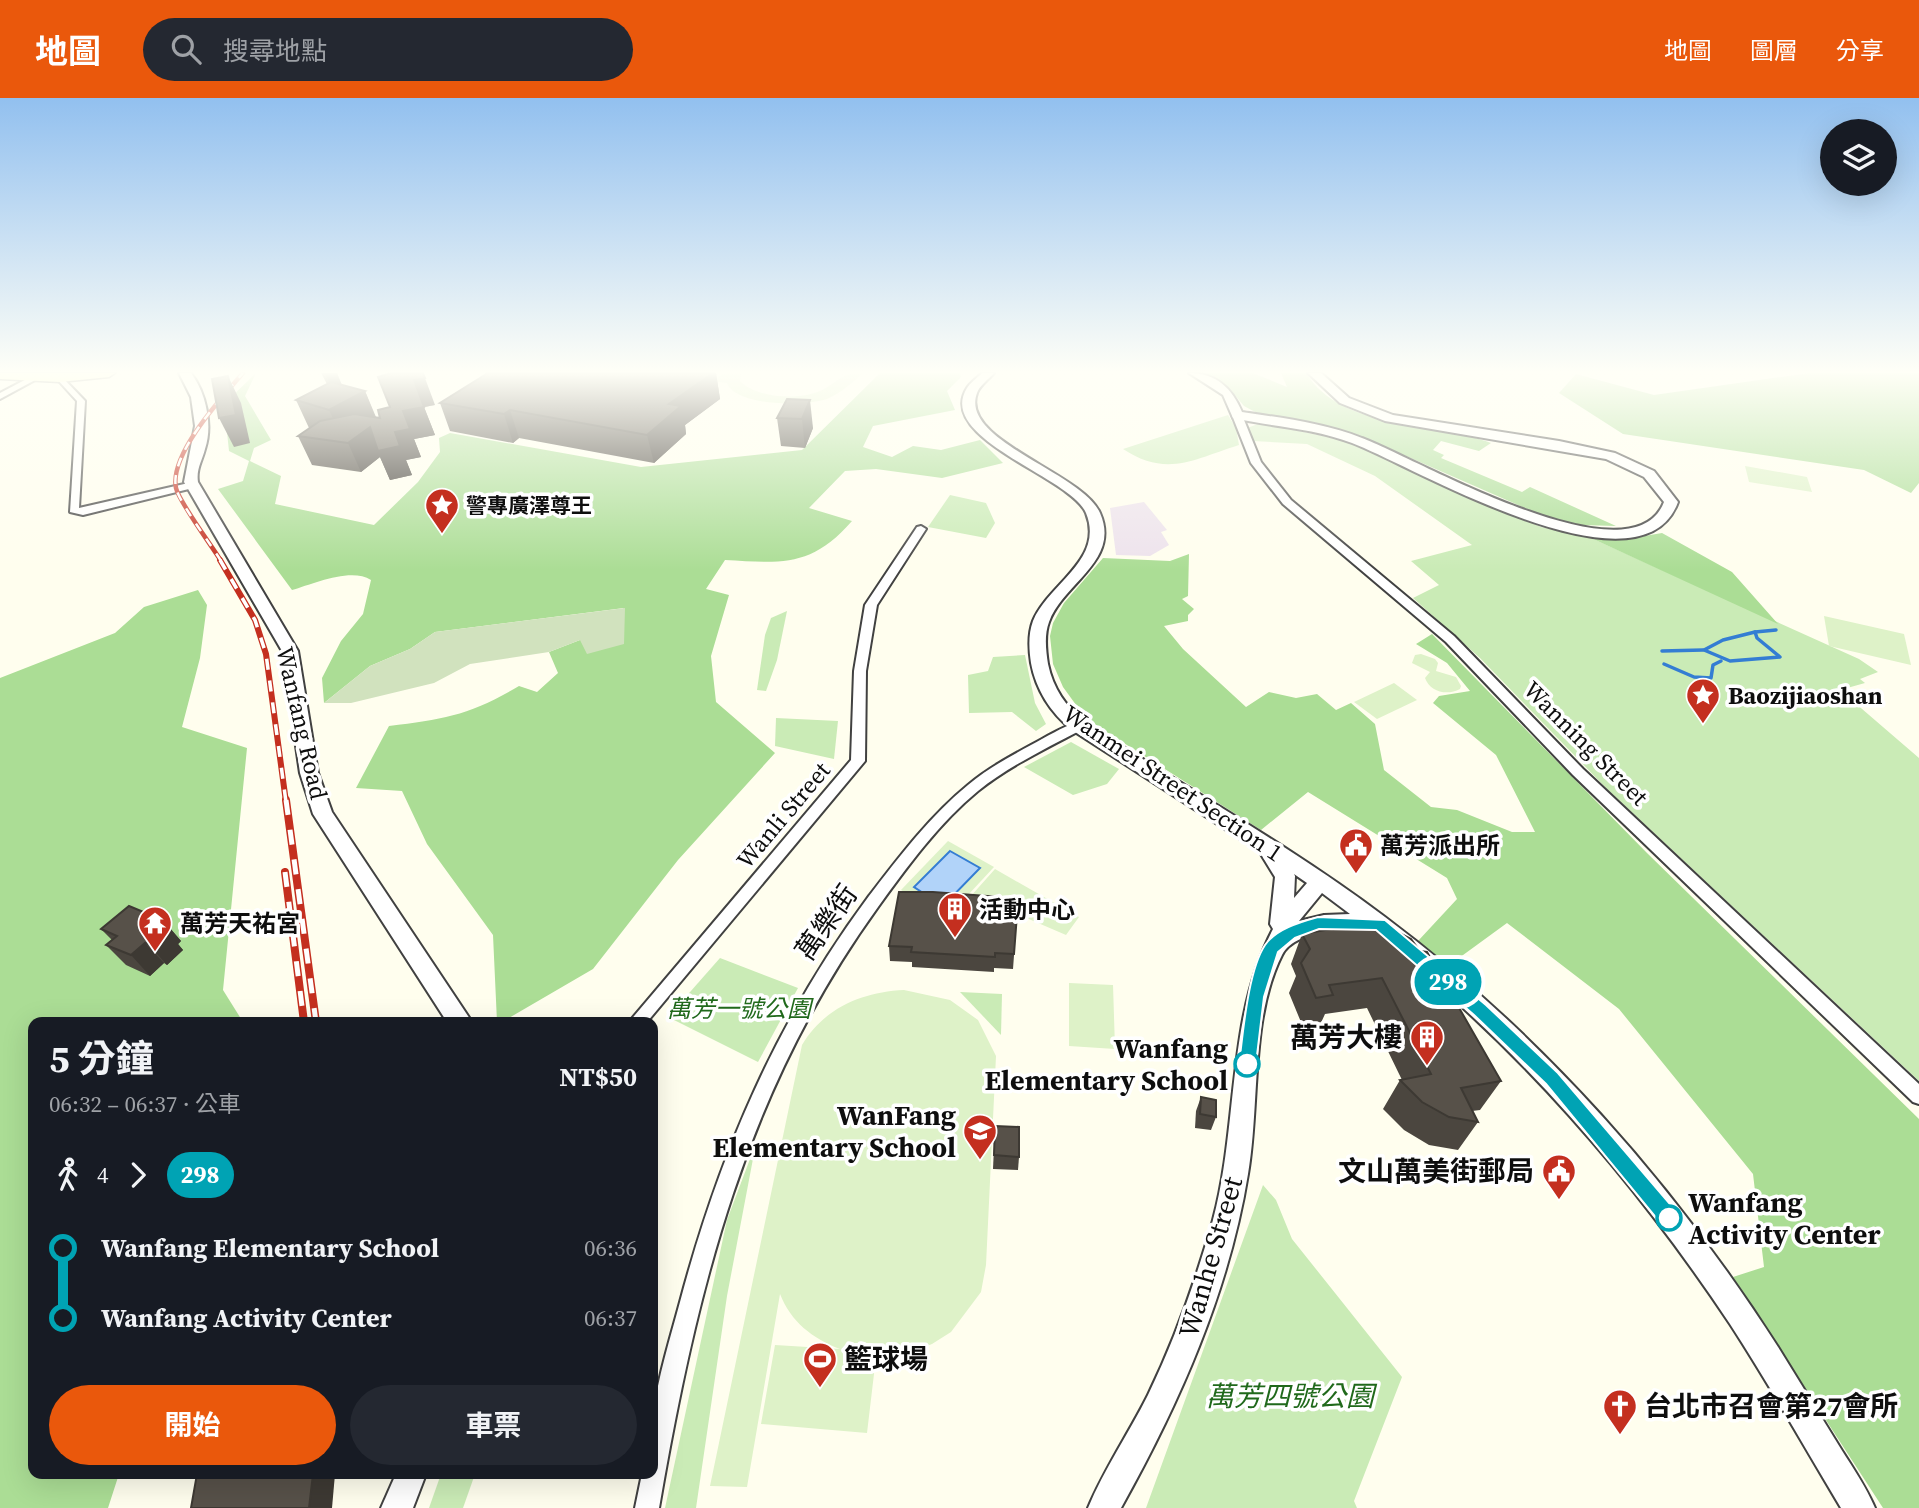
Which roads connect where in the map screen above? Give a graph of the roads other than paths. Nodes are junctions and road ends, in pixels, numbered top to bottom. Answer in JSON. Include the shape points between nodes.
{"nodes":[{"id":1,"x":81,"y":439,"type":"edge"},
{"id":2,"x":199,"y":439,"type":"edge"},
{"id":3,"x":991,"y":439,"type":"edge"},
{"id":4,"x":1246,"y":439,"type":"edge"},
{"id":5,"x":1352,"y":439,"type":"edge"},
{"id":6,"x":1517,"y":439,"type":"edge"},
{"id":7,"x":193,"y":485,"type":"junction"},
{"id":8,"x":921,"y":528,"type":"dead end"},
{"id":9,"x":1078,"y":726,"type":"junction"},
{"id":10,"x":1261,"y":843,"type":"junction"},
{"id":11,"x":1320,"y":881,"type":"junction"},
{"id":12,"x":1380,"y":925,"type":"junction"},
{"id":13,"x":1276,"y":939,"type":"junction"},
{"id":14,"x":457,"y":1017,"type":"edge"},
{"id":15,"x":641,"y":1017,"type":"edge"},
{"id":16,"x":1919,"y":1096,"type":"edge"},
{"id":17,"x":658,"y":1451,"type":"edge"},
{"id":18,"x":409,"y":1479,"type":"edge"},
{"id":19,"x":653,"y":1479,"type":"edge"},
{"id":20,"x":397,"y":1508,"type":"edge"},
{"id":21,"x":647,"y":1508,"type":"edge"},
{"id":22,"x":1104,"y":1508,"type":"edge"},
{"id":23,"x":1860,"y":1508,"type":"edge"}],
"edges":[{"from":1,"to":7,"type":"street","via":[[77,512]]},
{"from":2,"to":7,"type":"street","via":[[189,473]]},
{"from":3,"to":9,"type":"street","name":"Wanmei Street Section 1","via":[[1067,485],[1097,523],[1091,558],[1047,610],[1039,637],[1048,691],[1056,706]]},
{"from":4,"to":16,"type":"street","name":"Wanning Street","via":[[1256,463],[1287,502],[1450,639],[1578,772]]},
{"from":5,"to":6,"type":"street","via":[[1570,529],[1633,532],[1657,525],[1668,514],[1671,502],[1661,485],[1617,458]]},
{"from":7,"to":14,"type":"street","name":"Wanfang Road","via":[[289,651],[309,773],[323,814]]},
{"from":8,"to":15,"type":"street","name":"Wanli Street","via":[[871,605],[860,671],[858,761]]},
{"from":9,"to":10,"type":"street","name":"Wanmei Street Section 1"},
{"from":9,"to":17,"type":"street","name":"萬樂街","via":[[997,771],[952,807],[865,909],[799,1012],[752,1109],[712,1224]]},
{"from":10,"to":11,"type":"street","name":"Wanmei Street Section 1"},
{"from":10,"to":13,"type":"street","via":[[1284,876]]},
{"from":11,"to":12,"type":"street","name":"Wanmei Street Section 1"},
{"from":11,"to":13,"type":"street","name":"Wanhe Street","via":[[1289,914]]},
{"from":12,"to":13,"type":"street","via":[[1318,923]]},
{"from":12,"to":23,"type":"street","via":[[1524,1051],[1622,1159],[1735,1307]]},
{"from":13,"to":22,"type":"street","name":"Wanhe Street","via":[[1251,1023],[1238,1154],[1210,1278],[1159,1407]]},
{"from":18,"to":20,"type":"street"},
{"from":19,"to":21,"type":"street","name":"萬樂街"}]}
